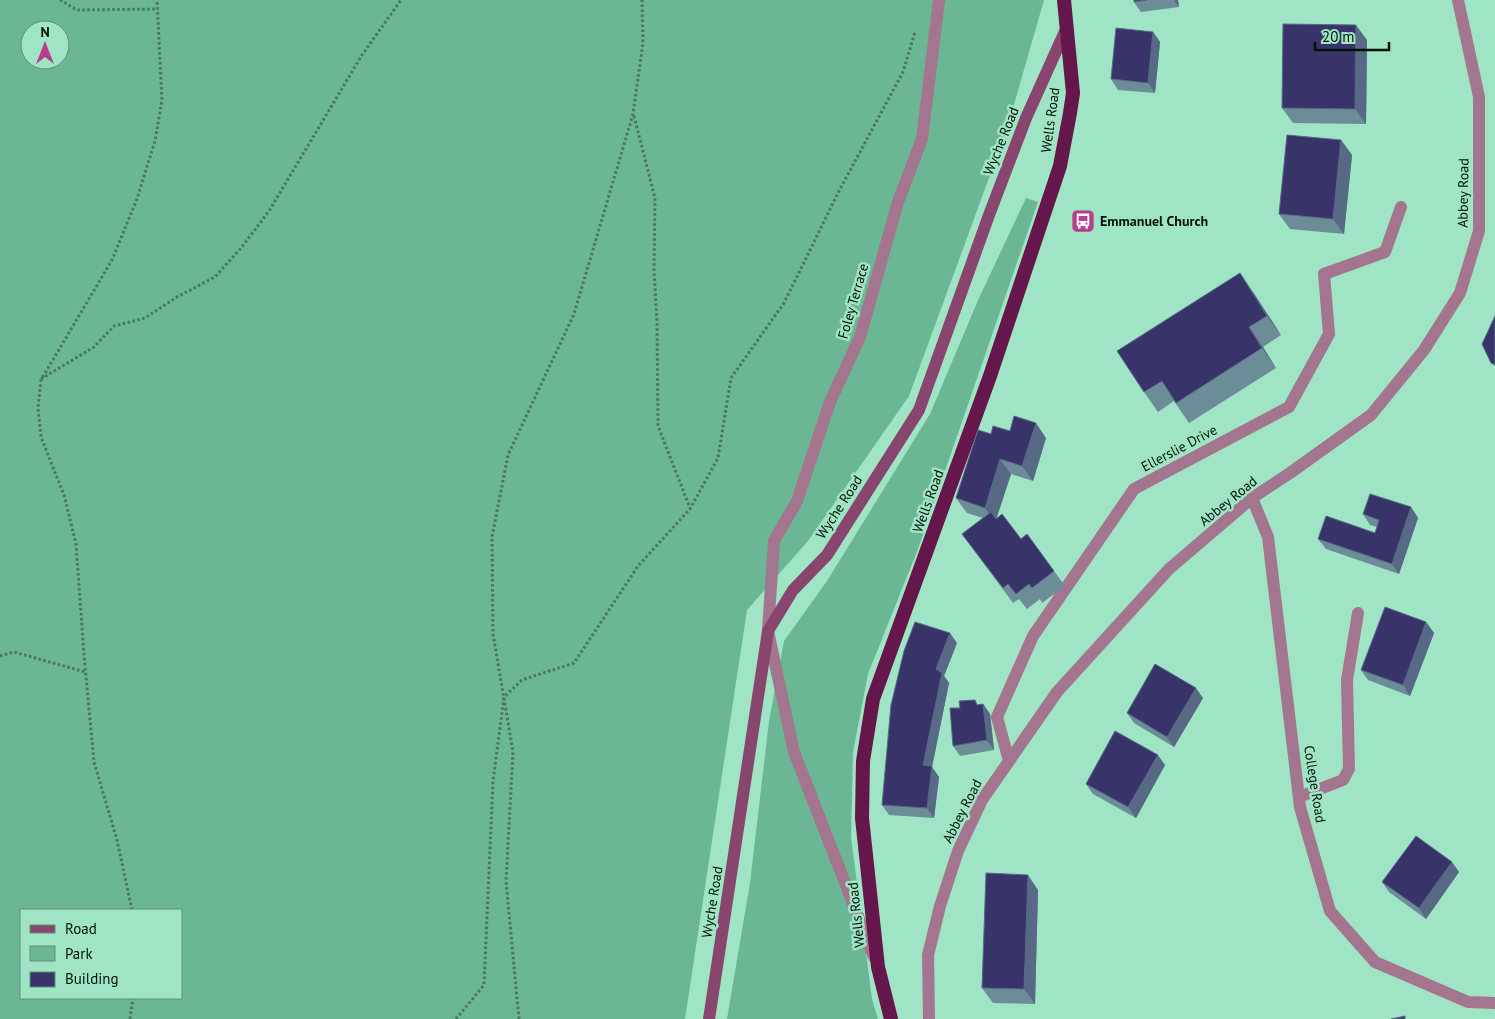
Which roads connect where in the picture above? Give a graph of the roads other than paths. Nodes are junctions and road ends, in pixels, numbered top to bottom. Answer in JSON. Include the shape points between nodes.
{"nodes":[{"id":1,"x":939,"y":0,"type":"edge"},
{"id":2,"x":1064,"y":0,"type":"edge"},
{"id":3,"x":1458,"y":0,"type":"edge"},
{"id":4,"x":1067,"y":27,"type":"junction"},
{"id":5,"x":1401,"y":207,"type":"dead end"},
{"id":6,"x":1252,"y":498,"type":"junction"},
{"id":7,"x":1358,"y":613,"type":"dead end"},
{"id":8,"x":768,"y":631,"type":"junction"},
{"id":9,"x":1009,"y":761,"type":"junction"},
{"id":10,"x":1299,"y":798,"type":"junction"},
{"id":11,"x":878,"y":967,"type":"junction"},
{"id":12,"x":1495,"y":1003,"type":"edge"},
{"id":13,"x":709,"y":1019,"type":"edge"},
{"id":14,"x":891,"y":1019,"type":"edge"},
{"id":15,"x":929,"y":1019,"type":"edge"}],
"edges":[{"from":1,"to":8,"type":"street","name":"Foley Terrace","via":[[922,139],[898,202],[860,337],[830,402],[797,501],[774,541]]},
{"from":2,"to":4,"type":"highway","name":"Wells Road"},
{"from":3,"to":6,"type":"street","name":"Abbey Road","via":[[1479,97],[1479,231],[1460,293],[1424,350],[1371,415]]},
{"from":4,"to":8,"type":"main road","name":"Wyche Road","via":[[1026,118],[919,410],[827,555],[793,590]]},
{"from":4,"to":11,"type":"highway","name":"Wells Road","via":[[1072,93],[1060,166],[990,376],[873,699],[862,761],[862,818]]},
{"from":5,"to":9,"type":"street","name":"Ellerslie Drive","via":[[1385,252],[1324,274],[1329,334],[1289,407],[1134,488],[1033,636],[997,716]]},
{"from":6,"to":9,"type":"street","name":"Abbey Road","via":[[1169,569],[1057,692]]},
{"from":6,"to":10,"type":"street","name":"College Road","via":[[1268,537]]},
{"from":7,"to":10,"type":"street","via":[[1347,680],[1349,769],[1343,780]]},
{"from":8,"to":11,"type":"street","name":"Foley Terrace","via":[[794,752]]},
{"from":8,"to":13,"type":"main road","name":"Wyche Road"},
{"from":9,"to":15,"type":"street","name":"Abbey Road","via":[[982,800],[958,851],[940,906],[928,955]]},
{"from":10,"to":12,"type":"street","name":"College Road","via":[[1330,911],[1375,962],[1468,1002]]},
{"from":11,"to":14,"type":"highway","name":"Wells Road"}]}
